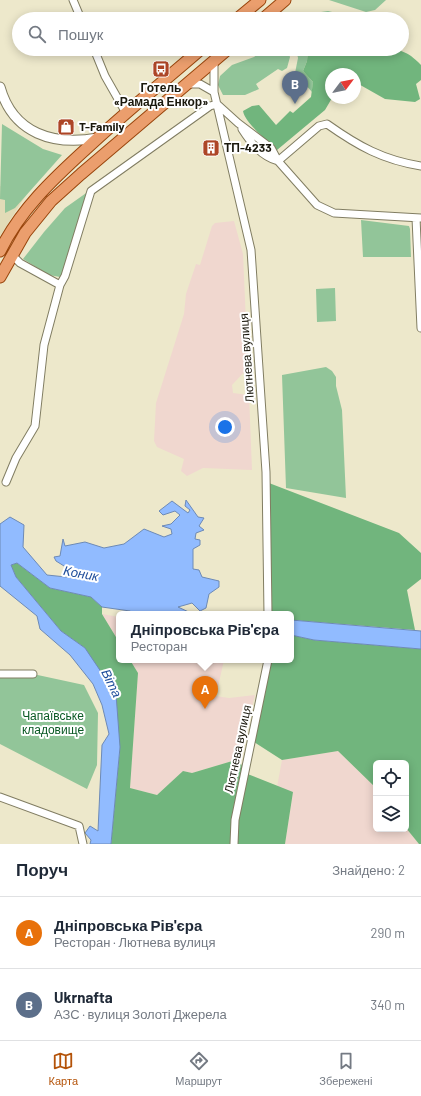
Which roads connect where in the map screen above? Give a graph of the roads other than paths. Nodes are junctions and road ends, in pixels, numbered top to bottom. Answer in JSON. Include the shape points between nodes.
{"nodes":[{"id":1,"x":73,"y":0,"type":"edge"},
{"id":2,"x":260,"y":0,"type":"edge"},
{"id":3,"x":286,"y":0,"type":"edge"},
{"id":4,"x":77,"y":12,"type":"edge"},
{"id":5,"x":245,"y":12,"type":"edge"},
{"id":6,"x":271,"y":12,"type":"edge"},
{"id":7,"x":97,"y":56,"type":"edge"},
{"id":8,"x":193,"y":56,"type":"edge"},
{"id":9,"x":220,"y":56,"type":"edge"},
{"id":10,"x":214,"y":61,"type":"junction"},
{"id":11,"x":187,"y":84,"type":"junction"},
{"id":12,"x":0,"y":87,"type":"edge"},
{"id":13,"x":214,"y":92,"type":"junction"},
{"id":14,"x":217,"y":104,"type":"junction"},
{"id":15,"x":126,"y":113,"type":"junction"},
{"id":16,"x":98,"y":138,"type":"junction"},
{"id":17,"x":110,"y":150,"type":"junction"},
{"id":18,"x":278,"y":161,"type":"junction"},
{"id":19,"x":421,"y":166,"type":"edge"},
{"id":20,"x":418,"y":218,"type":"edge"},
{"id":21,"x":0,"y":251,"type":"edge"},
{"id":22,"x":12,"y":255,"type":"junction"},
{"id":23,"x":0,"y":276,"type":"edge"},
{"id":24,"x":60,"y":285,"type":"junction"},
{"id":25,"x":421,"y":327,"type":"edge"},
{"id":26,"x":6,"y":482,"type":"dead end"},
{"id":27,"x":268,"y":611,"type":"edge"},
{"id":28,"x":267,"y":663,"type":"edge"},
{"id":29,"x":0,"y":674,"type":"edge"},
{"id":30,"x":33,"y":674,"type":"dead end"},
{"id":31,"x":0,"y":797,"type":"edge"},
{"id":32,"x":84,"y":844,"type":"edge"},
{"id":33,"x":234,"y":844,"type":"edge"}],
"edges":[{"from":1,"to":4,"type":"street"},
{"from":2,"to":5,"type":"main road"},
{"from":3,"to":6,"type":"main road"},
{"from":7,"to":15,"type":"street"},
{"from":8,"to":15,"type":"main road"},
{"from":9,"to":10,"type":"main road"},
{"from":10,"to":11,"type":"main road"},
{"from":10,"to":13,"type":"street","name":"Лютнева вулиця"},
{"from":11,"to":13,"type":"street","via":[[200,84]]},
{"from":11,"to":17,"type":"main road"},
{"from":12,"to":16,"type":"street","via":[[3,98],[18,119],[35,132],[66,141]]},
{"from":13,"to":14,"type":"street","name":"Лютнева вулиця"},
{"from":14,"to":18,"type":"street","via":[[271,148]]},
{"from":14,"to":24,"type":"street","via":[[91,191],[66,276]]},
{"from":14,"to":27,"type":"street","name":"Лютнева вулиця","via":[[250,250],[266,472]]},
{"from":15,"to":16,"type":"main road"},
{"from":16,"to":17,"type":"main road","via":[[99,148],[102,151]]},
{"from":16,"to":21,"type":"main road","via":[[38,196],[13,227]]},
{"from":17,"to":22,"type":"main road","via":[[52,201]]},
{"from":18,"to":19,"type":"street","via":[[322,124],[327,124],[359,146],[378,155]]},
{"from":18,"to":20,"type":"street","via":[[317,205],[325,210],[334,213]]},
{"from":20,"to":25,"type":"street"},
{"from":22,"to":23,"type":"main road"},
{"from":22,"to":24,"type":"street","via":[[20,263]]},
{"from":24,"to":26,"type":"street","via":[[44,345],[35,426]]},
{"from":28,"to":33,"type":"street","name":"Лютнева вулиця","via":[[235,820]]},
{"from":29,"to":30,"type":"street"},
{"from":31,"to":32,"type":"street","via":[[79,826]]}]}
